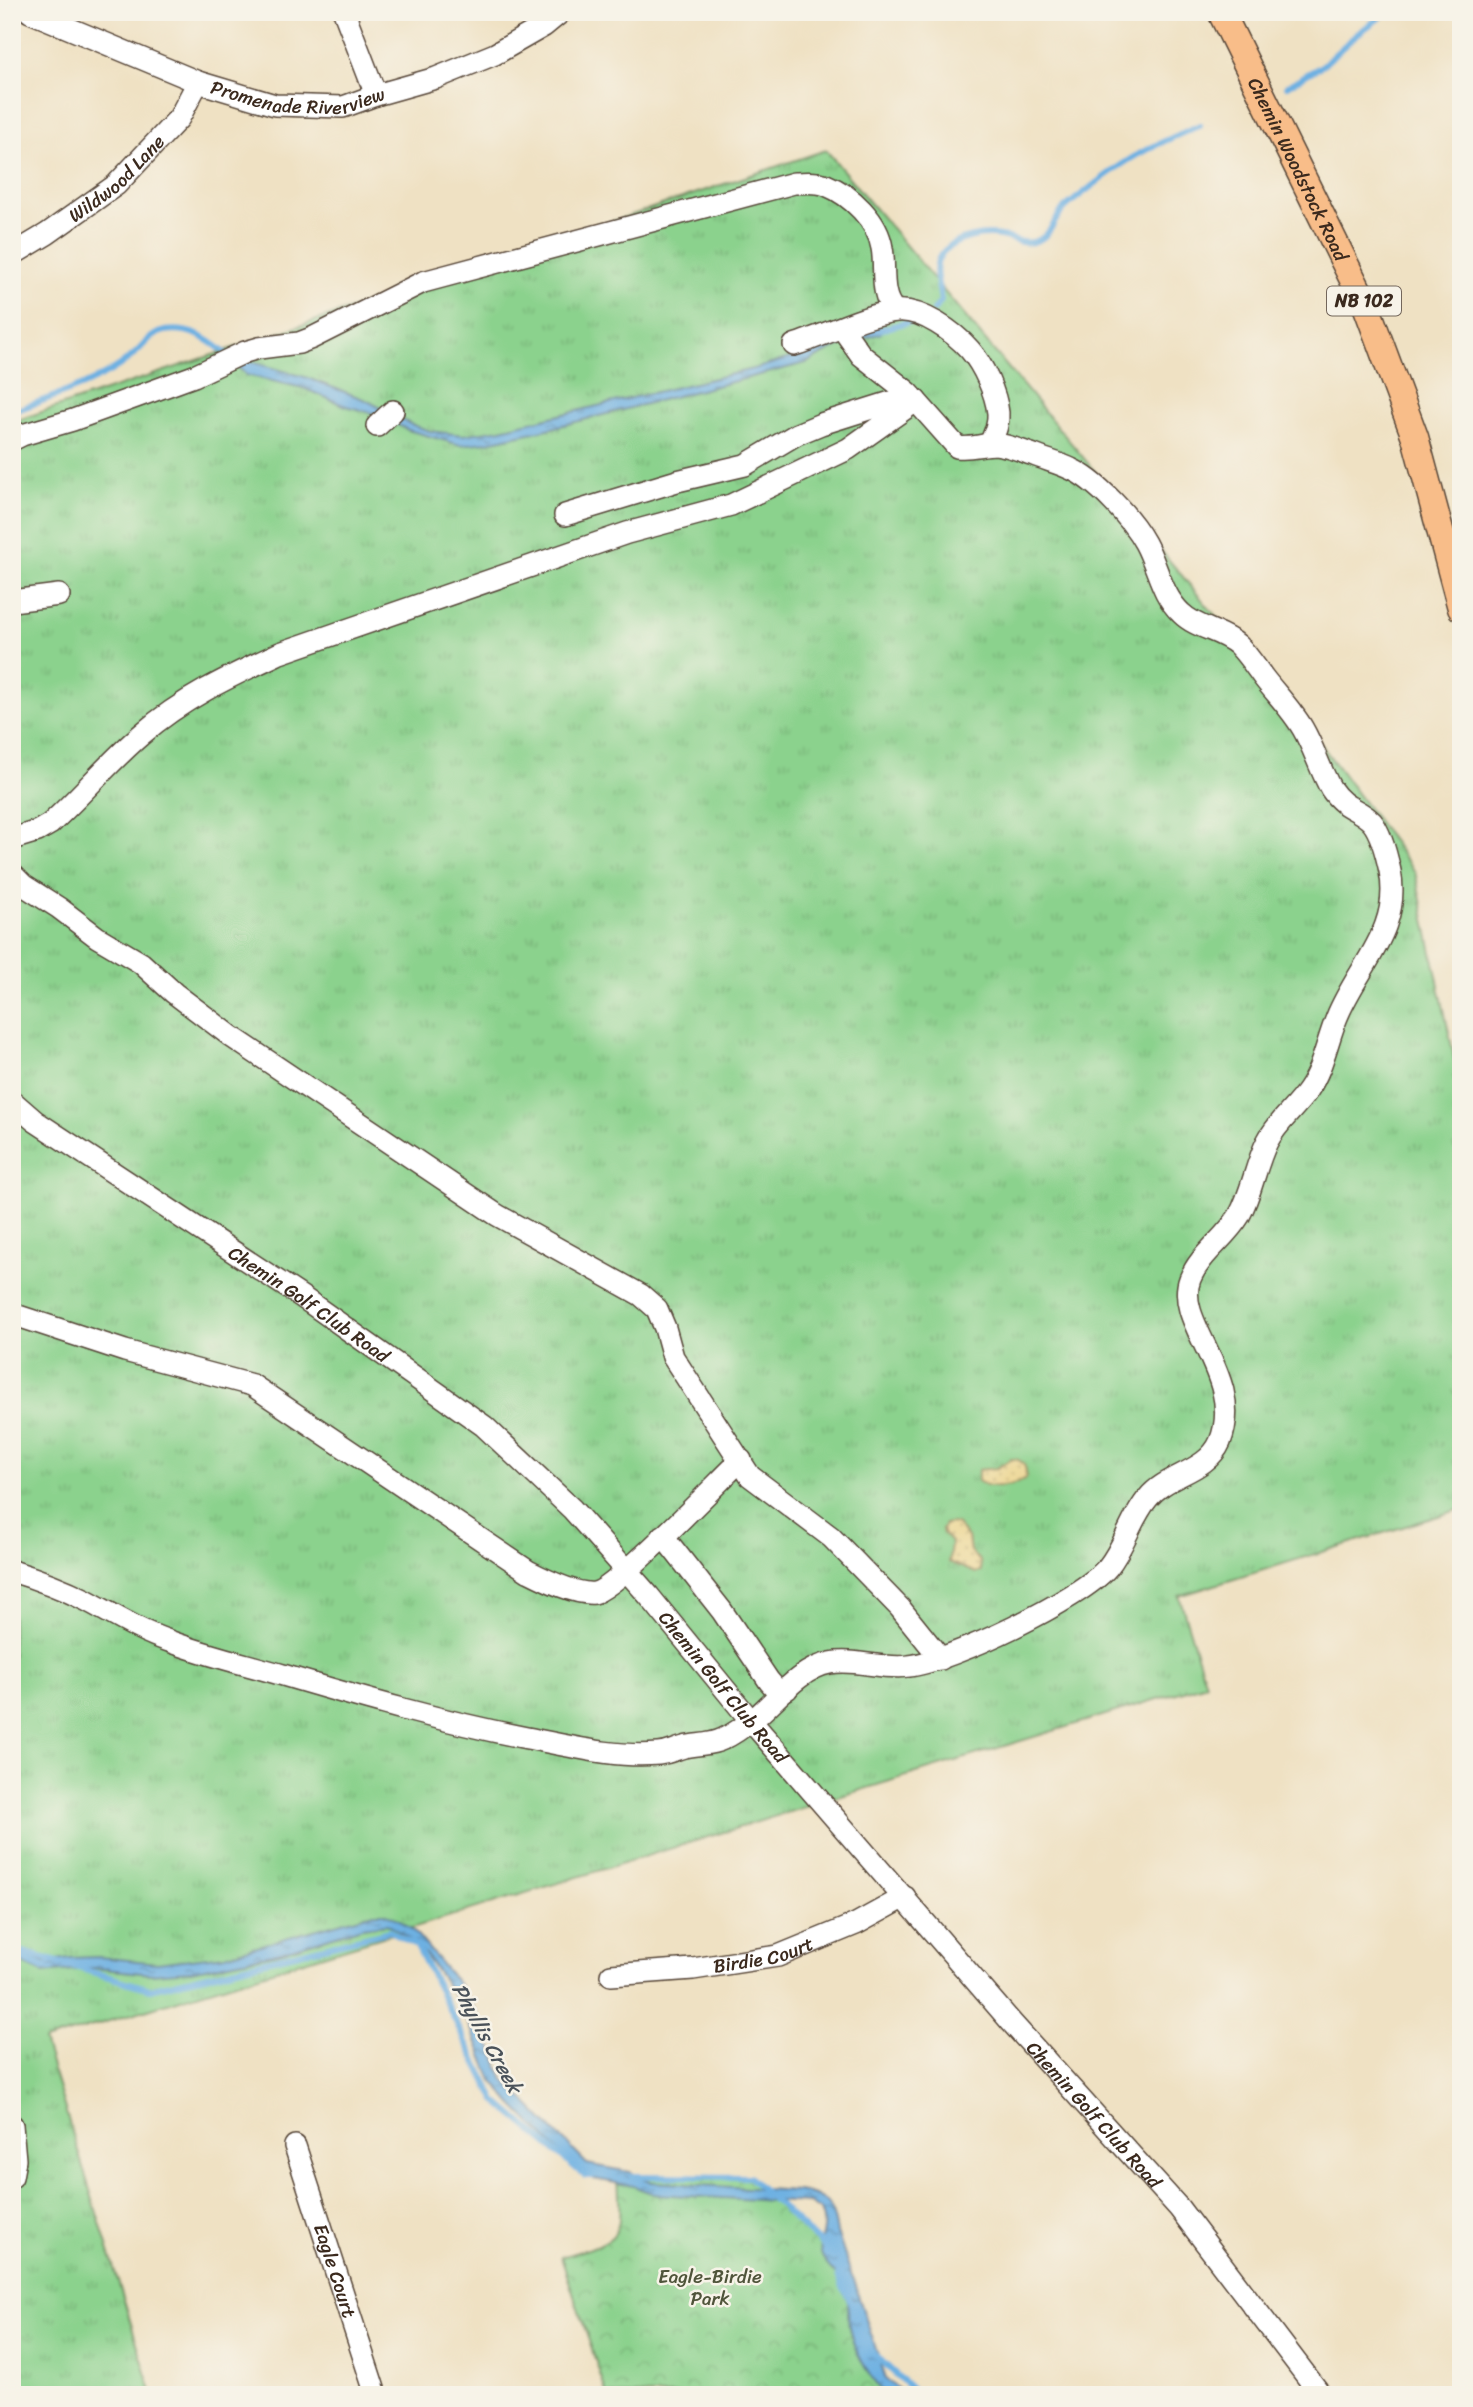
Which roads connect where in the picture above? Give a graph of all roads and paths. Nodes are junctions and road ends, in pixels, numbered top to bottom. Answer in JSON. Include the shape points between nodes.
{"nodes":[{"id":1,"x":30,"y":12,"type":"edge"},
{"id":2,"x":344,"y":12,"type":"edge"},
{"id":3,"x":561,"y":12,"type":"edge"},
{"id":4,"x":1221,"y":12,"type":"edge"},
{"id":5,"x":198,"y":82,"type":"junction"},
{"id":6,"x":376,"y":95,"type":"junction"},
{"id":7,"x":12,"y":254,"type":"edge"},
{"id":8,"x":895,"y":311,"type":"junction"},
{"id":9,"x":843,"y":330,"type":"junction"},
{"id":10,"x":794,"y":345,"type":"dead end"},
{"id":11,"x":916,"y":401,"type":"junction"},
{"id":12,"x":393,"y":411,"type":"dead end"},
{"id":13,"x":377,"y":426,"type":"dead end"},
{"id":14,"x":12,"y":440,"type":"edge"},
{"id":15,"x":990,"y":444,"type":"junction"},
{"id":16,"x":735,"y":467,"type":"junction"},
{"id":17,"x":745,"y":499,"type":"junction"},
{"id":18,"x":565,"y":515,"type":"dead end"},
{"id":19,"x":59,"y":595,"type":"dead end"},
{"id":20,"x":12,"y":601,"type":"edge"},
{"id":21,"x":1461,"y":608,"type":"edge"},
{"id":22,"x":12,"y":839,"type":"edge"},
{"id":23,"x":12,"y":874,"type":"edge"},
{"id":24,"x":12,"y":1101,"type":"edge"},
{"id":25,"x":12,"y":1314,"type":"edge"},
{"id":26,"x":741,"y":1460,"type":"junction"},
{"id":27,"x":663,"y":1536,"type":"junction"},
{"id":28,"x":626,"y":1570,"type":"junction"},
{"id":29,"x":12,"y":1571,"type":"edge"},
{"id":30,"x":941,"y":1659,"type":"junction"},
{"id":31,"x":787,"y":1689,"type":"junction"},
{"id":32,"x":751,"y":1721,"type":"junction"},
{"id":33,"x":905,"y":1897,"type":"junction"},
{"id":34,"x":611,"y":1975,"type":"dead end"},
{"id":35,"x":12,"y":2124,"type":"edge"},
{"id":36,"x":295,"y":2146,"type":"dead end"},
{"id":37,"x":12,"y":2176,"type":"edge"},
{"id":38,"x":376,"y":2395,"type":"edge"},
{"id":39,"x":1321,"y":2395,"type":"edge"}],
"edges":[{"from":1,"to":5,"type":"street","name":"Promenade Riverview"},
{"from":2,"to":6,"type":"street"},
{"from":3,"to":6,"type":"street","name":"Promenade Riverview","via":[[495,54]]},
{"from":4,"to":21,"type":"main road","name":"Chemin Woodstock Road","number":"NB 102","via":[[1367,308],[1415,437]]},
{"from":5,"to":6,"type":"street","name":"Promenade Riverview","via":[[275,105],[344,107]]},
{"from":5,"to":7,"type":"street","name":"Wildwood Lane","via":[[180,118],[116,186]]},
{"from":8,"to":9,"type":"street"},
{"from":8,"to":14,"type":"street","via":[[887,299],[882,248],[871,221],[825,184],[794,183],[423,282],[305,341],[245,352],[194,376]]},
{"from":8,"to":15,"type":"street","via":[[914,312],[971,351],[998,414]]},
{"from":9,"to":10,"type":"street"},
{"from":9,"to":11,"type":"street","via":[[856,351]]},
{"from":11,"to":15,"type":"street","via":[[957,447]]},
{"from":11,"to":16,"type":"street","via":[[891,402],[821,424],[755,461]]},
{"from":11,"to":17,"type":"street","via":[[848,449]]},
{"from":12,"to":13,"type":"street"},
{"from":15,"to":30,"type":"street","via":[[1012,447],[1074,470],[1100,490],[1145,542],[1161,585],[1177,609],[1244,652],[1302,727],[1335,795],[1373,823],[1390,869],[1391,914],[1339,1011],[1312,1084],[1272,1134],[1238,1217],[1202,1258],[1187,1287],[1189,1307],[1225,1398],[1226,1416],[1213,1453],[1150,1495],[1123,1546],[1096,1580]]},
{"from":16,"to":17,"type":"street"},
{"from":16,"to":18,"type":"street"},
{"from":17,"to":22,"type":"street","via":[[627,533],[280,653],[225,678],[143,733],[50,824]]},
{"from":19,"to":20,"type":"street"},
{"from":23,"to":26,"type":"street","via":[[23,886],[141,963],[232,1037],[497,1215],[641,1295],[657,1309],[673,1357]]},
{"from":24,"to":28,"type":"street","name":"Chemin Golf Club Road","via":[[484,1426],[572,1509]]},
{"from":25,"to":28,"type":"street","via":[[252,1385],[544,1580],[596,1592]]},
{"from":26,"to":27,"type":"street"},
{"from":26,"to":30,"type":"street","via":[[750,1476],[831,1537],[868,1572]]},
{"from":27,"to":28,"type":"street"},
{"from":27,"to":31,"type":"street","via":[[769,1681],[776,1689]]},
{"from":28,"to":32,"type":"street","name":"Chemin Golf Club Road"},
{"from":29,"to":32,"type":"street","via":[[52,1584],[167,1641],[488,1731],[594,1751],[659,1754],[725,1739]]},
{"from":30,"to":31,"type":"street","via":[[895,1668],[832,1662],[814,1668]]},
{"from":31,"to":32,"type":"street"},
{"from":32,"to":33,"type":"street","name":"Chemin Golf Club Road"},
{"from":33,"to":34,"type":"street","name":"Birdie Court","via":[[856,1924],[778,1956]]},
{"from":33,"to":39,"type":"street","name":"Chemin Golf Club Road","via":[[1179,2208]]},
{"from":35,"to":37,"type":"street"},
{"from":36,"to":38,"type":"street","name":"Eagle Court"}]}
